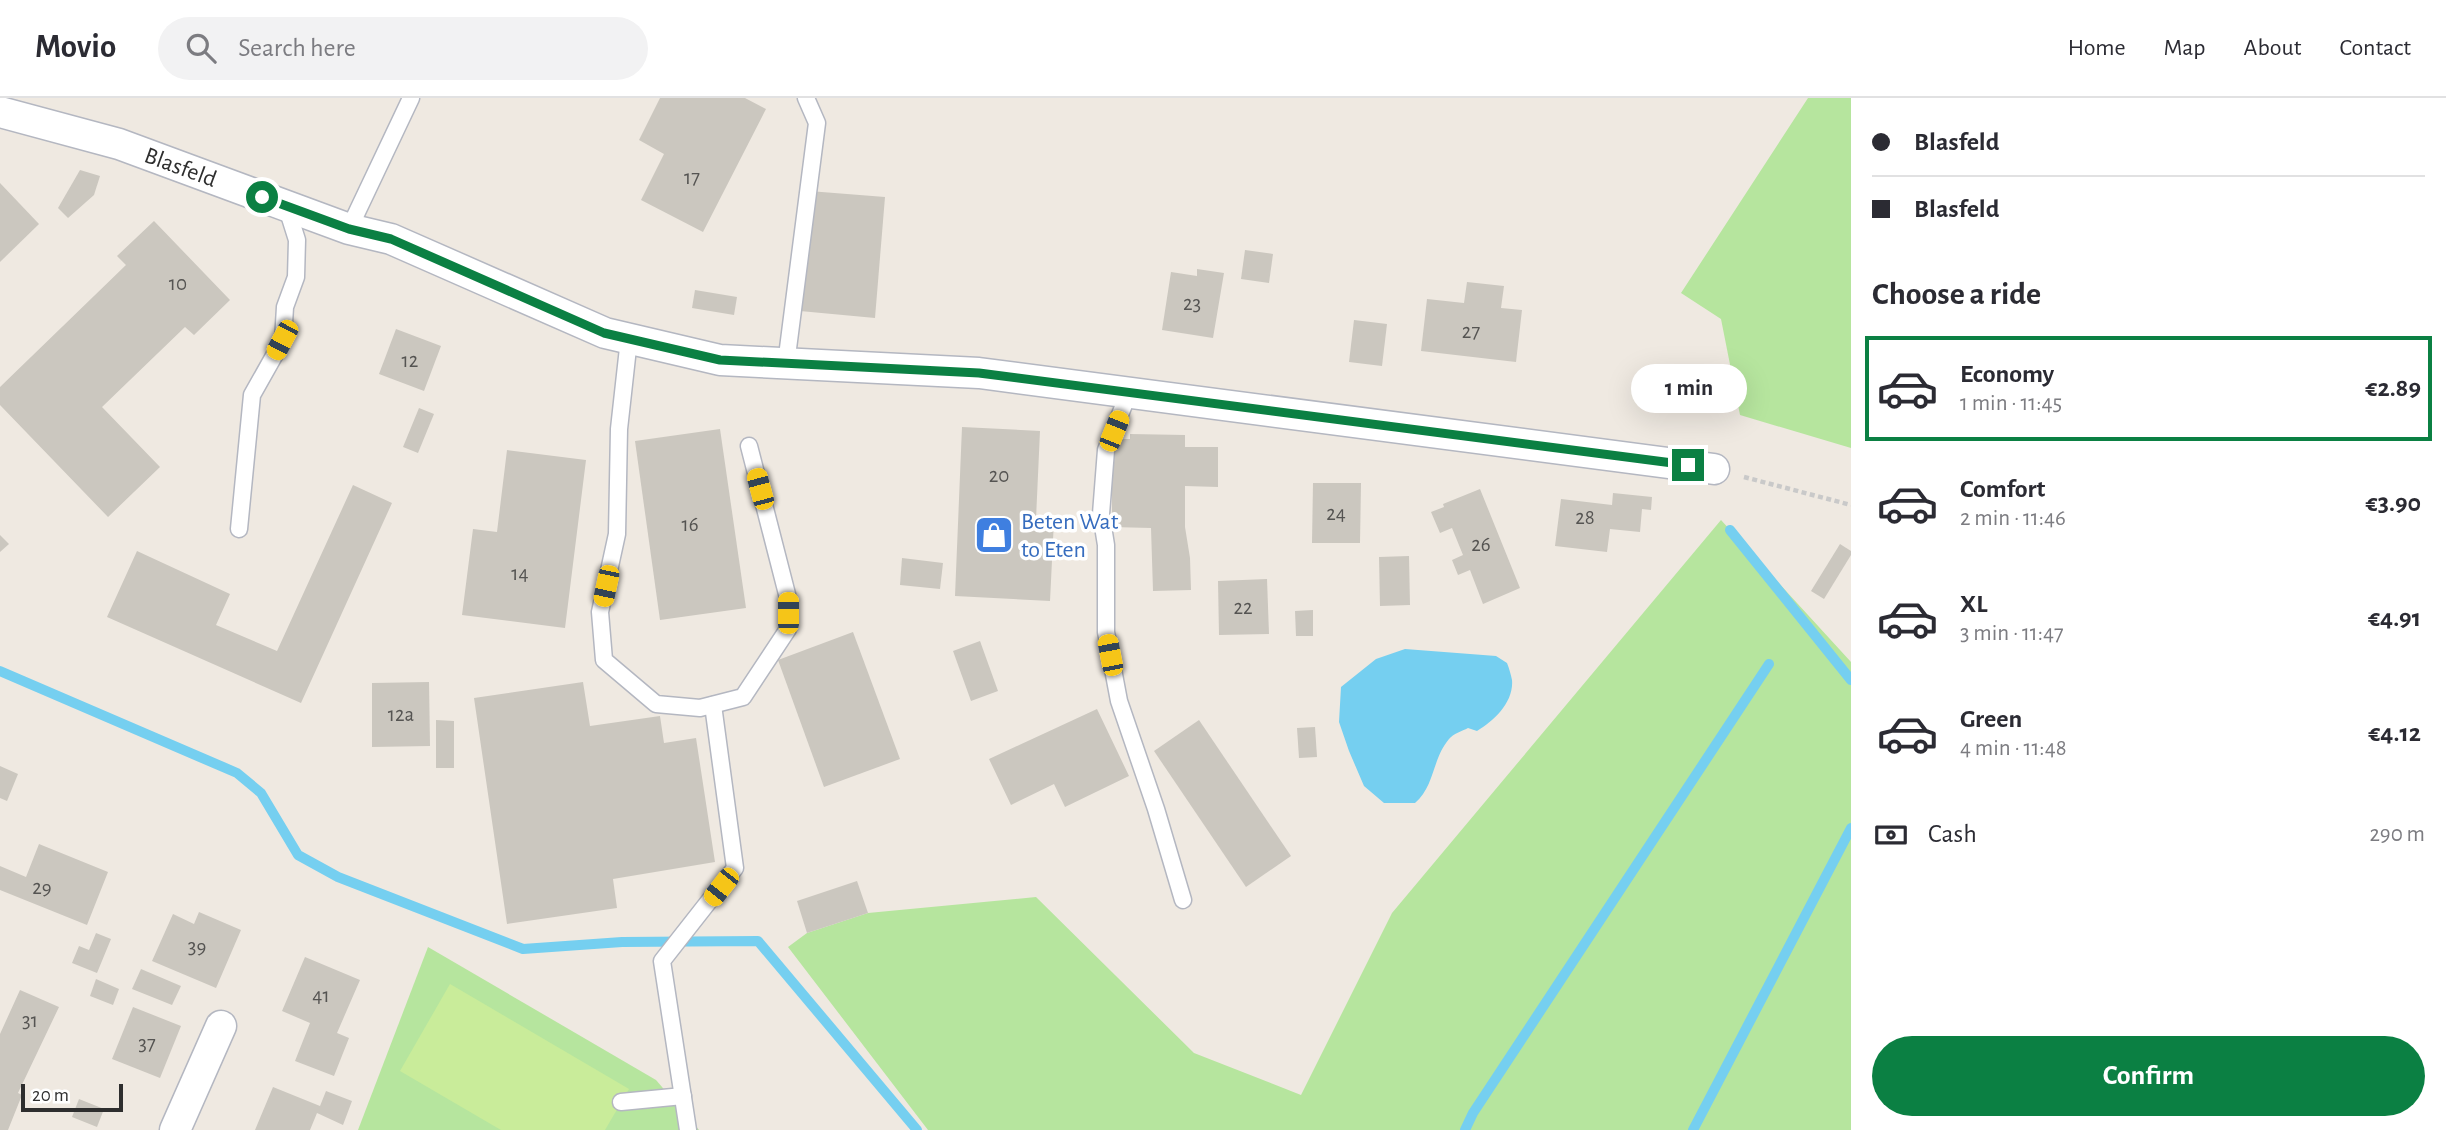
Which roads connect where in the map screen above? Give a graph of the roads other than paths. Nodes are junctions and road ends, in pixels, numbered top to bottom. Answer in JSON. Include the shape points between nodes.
{"nodes":[{"id":1,"x":411,"y":98,"type":"edge"},
{"id":2,"x":806,"y":98,"type":"edge"},
{"id":3,"x":0,"y":112,"type":"edge"},
{"id":4,"x":286,"y":205,"type":"junction"},
{"id":5,"x":349,"y":229,"type":"junction"},
{"id":6,"x":629,"y":339,"type":"junction"},
{"id":7,"x":786,"y":364,"type":"junction"},
{"id":8,"x":1129,"y":393,"type":"junction"},
{"id":9,"x":749,"y":446,"type":"dead end"},
{"id":10,"x":1714,"y":469,"type":"road end"},
{"id":11,"x":239,"y":529,"type":"dead end"},
{"id":12,"x":713,"y":705,"type":"junction"},
{"id":13,"x":1183,"y":900,"type":"dead end"},
{"id":14,"x":220,"y":1026,"type":"dead end"},
{"id":15,"x":683,"y":1096,"type":"junction"},
{"id":16,"x":621,"y":1102,"type":"dead end"},
{"id":17,"x":175,"y":1130,"type":"edge"},
{"id":18,"x":688,"y":1130,"type":"edge"}],
"edges":[{"from":1,"to":5,"type":"lane"},
{"from":2,"to":7,"type":"lane","via":[[817,123]]},
{"from":3,"to":4,"type":"street","name":"Blasfeld","via":[[120,144]]},
{"from":4,"to":5,"type":"street","name":"Blasfeld"},
{"from":4,"to":11,"type":"lane","via":[[297,240],[296,277],[285,307],[282,340],[252,395]]},
{"from":5,"to":6,"type":"street","name":"Blasfeld","via":[[391,239],[604,333]]},
{"from":6,"to":7,"type":"street","name":"Blasfeld","via":[[720,360]]},
{"from":6,"to":12,"type":"lane","via":[[619,429],[617,534],[600,612],[604,660],[656,704]]},
{"from":7,"to":8,"type":"street","name":"Blasfeld","via":[[979,373]]},
{"from":8,"to":10,"type":"street","name":"Blasfeld"},
{"from":8,"to":13,"type":"lane","via":[[1106,450],[1101,514],[1106,545],[1106,632],[1119,701]]},
{"from":9,"to":12,"type":"lane","via":[[788,598],[788,629],[743,697]]},
{"from":12,"to":15,"type":"lane","via":[[735,868],[662,961]]},
{"from":14,"to":17,"type":"street"},
{"from":15,"to":16,"type":"lane"},
{"from":15,"to":18,"type":"lane"}]}
